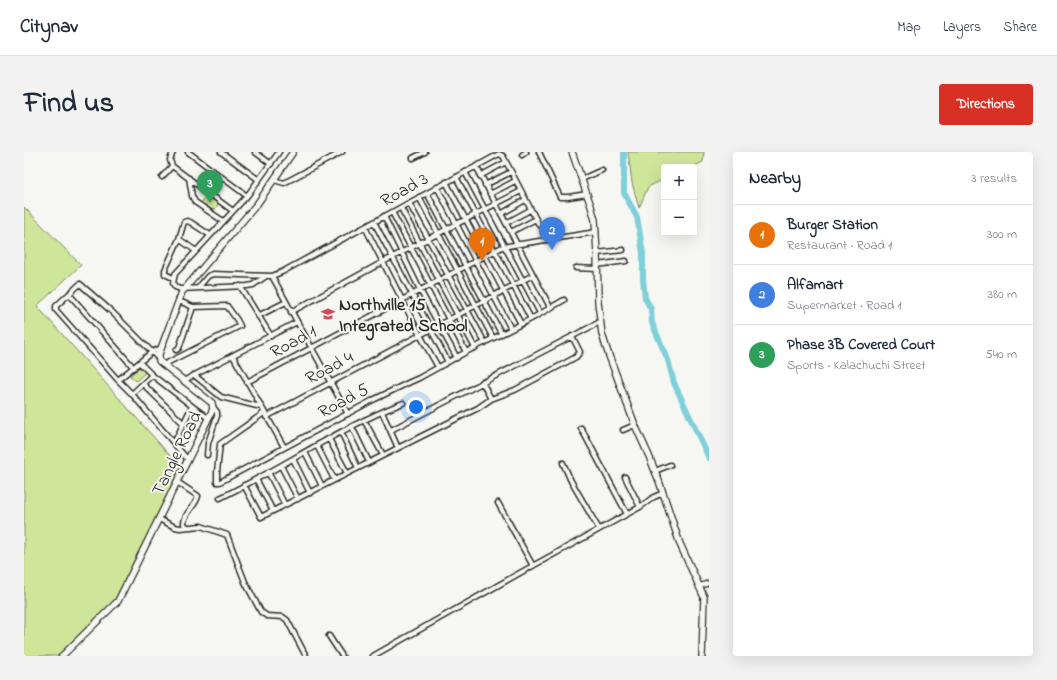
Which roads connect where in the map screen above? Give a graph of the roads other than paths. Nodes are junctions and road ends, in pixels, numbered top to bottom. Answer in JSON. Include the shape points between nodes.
{"nodes":[{"id":1,"x":173,"y":152,"type":"edge"},
{"id":2,"x":188,"y":152,"type":"edge"},
{"id":3,"x":221,"y":152,"type":"edge"},
{"id":4,"x":255,"y":152,"type":"edge"},
{"id":5,"x":279,"y":152,"type":"edge"},
{"id":6,"x":293,"y":152,"type":"edge"},
{"id":7,"x":342,"y":152,"type":"edge"},
{"id":8,"x":425,"y":152,"type":"edge"},
{"id":9,"x":526,"y":152,"type":"edge"},
{"id":10,"x":539,"y":152,"type":"edge"},
{"id":11,"x":572,"y":152,"type":"edge"},
{"id":12,"x":522,"y":154,"type":"dead end"},
{"id":13,"x":413,"y":158,"type":"dead end"},
{"id":14,"x":506,"y":162,"type":"junction"},
{"id":15,"x":271,"y":164,"type":"junction"},
{"id":16,"x":172,"y":166,"type":"junction"},
{"id":17,"x":476,"y":166,"type":"junction"},
{"id":18,"x":602,"y":170,"type":"dead end"},
{"id":19,"x":549,"y":171,"type":"junction"},
{"id":20,"x":465,"y":172,"type":"junction"},
{"id":21,"x":511,"y":172,"type":"junction"},
{"id":22,"x":543,"y":174,"type":"dead end"},
{"id":23,"x":162,"y":176,"type":"dead end"},
{"id":24,"x":480,"y":176,"type":"junction"},
{"id":25,"x":456,"y":177,"type":"junction"},
{"id":26,"x":189,"y":178,"type":"junction"},
{"id":27,"x":582,"y":179,"type":"junction"},
{"id":28,"x":259,"y":180,"type":"junction"},
{"id":29,"x":274,"y":180,"type":"junction"},
{"id":30,"x":515,"y":181,"type":"junction"},
{"id":31,"x":446,"y":182,"type":"junction"},
{"id":32,"x":485,"y":185,"type":"junction"},
{"id":33,"x":437,"y":187,"type":"junction"},
{"id":34,"x":521,"y":191,"type":"junction"},
{"id":35,"x":427,"y":193,"type":"junction"},
{"id":36,"x":490,"y":194,"type":"junction"},
{"id":37,"x":587,"y":194,"type":"junction"},
{"id":38,"x":248,"y":196,"type":"junction"},
{"id":39,"x":419,"y":197,"type":"junction"},
{"id":40,"x":525,"y":200,"type":"junction"},
{"id":41,"x":409,"y":203,"type":"junction"},
{"id":42,"x":495,"y":204,"type":"junction"},
{"id":43,"x":401,"y":208,"type":"junction"},
{"id":44,"x":485,"y":209,"type":"junction"},
{"id":45,"x":530,"y":210,"type":"junction"},
{"id":46,"x":233,"y":211,"type":"junction"},
{"id":47,"x":392,"y":212,"type":"junction"},
{"id":48,"x":475,"y":214,"type":"junction"},
{"id":49,"x":501,"y":214,"type":"junction"},
{"id":50,"x":384,"y":216,"type":"junction"},
{"id":51,"x":466,"y":219,"type":"junction"},
{"id":52,"x":536,"y":219,"type":"junction"},
{"id":53,"x":223,"y":221,"type":"junction"},
{"id":54,"x":374,"y":222,"type":"junction"},
{"id":55,"x":506,"y":223,"type":"junction"},
{"id":56,"x":456,"y":224,"type":"junction"},
{"id":57,"x":539,"y":225,"type":"dead end"},
{"id":58,"x":365,"y":227,"type":"junction"},
{"id":59,"x":446,"y":229,"type":"junction"},
{"id":60,"x":511,"y":232,"type":"junction"},
{"id":61,"x":596,"y":232,"type":"junction"},
{"id":62,"x":438,"y":234,"type":"junction"},
{"id":63,"x":210,"y":235,"type":"junction"},
{"id":64,"x":180,"y":239,"type":"junction"},
{"id":65,"x":428,"y":239,"type":"junction"},
{"id":66,"x":419,"y":243,"type":"junction"},
{"id":67,"x":517,"y":244,"type":"junction"},
{"id":68,"x":505,"y":247,"type":"junction"},
{"id":69,"x":410,"y":248,"type":"junction"},
{"id":70,"x":624,"y":250,"type":"dead end"},
{"id":71,"x":196,"y":251,"type":"junction"},
{"id":72,"x":496,"y":251,"type":"junction"},
{"id":73,"x":402,"y":252,"type":"junction"},
{"id":74,"x":597,"y":253,"type":"junction"},
{"id":75,"x":486,"y":256,"type":"junction"},
{"id":76,"x":392,"y":257,"type":"junction"},
{"id":77,"x":626,"y":260,"type":"dead end"},
{"id":78,"x":475,"y":261,"type":"junction"},
{"id":79,"x":383,"y":262,"type":"junction"},
{"id":80,"x":466,"y":266,"type":"junction"},
{"id":81,"x":597,"y":267,"type":"junction"},
{"id":82,"x":576,"y":268,"type":"dead end"},
{"id":83,"x":457,"y":271,"type":"junction"},
{"id":84,"x":533,"y":275,"type":"junction"},
{"id":85,"x":266,"y":276,"type":"junction"},
{"id":86,"x":272,"y":276,"type":"junction"},
{"id":87,"x":448,"y":276,"type":"junction"},
{"id":88,"x":173,"y":278,"type":"junction"},
{"id":89,"x":439,"y":280,"type":"junction"},
{"id":90,"x":523,"y":280,"type":"junction"},
{"id":91,"x":430,"y":285,"type":"junction"},
{"id":92,"x":514,"y":285,"type":"junction"},
{"id":93,"x":240,"y":286,"type":"junction"},
{"id":94,"x":186,"y":288,"type":"junction"},
{"id":95,"x":198,"y":288,"type":"junction"},
{"id":96,"x":420,"y":290,"type":"junction"},
{"id":97,"x":503,"y":290,"type":"junction"},
{"id":98,"x":69,"y":294,"type":"junction"},
{"id":99,"x":412,"y":295,"type":"junction"},
{"id":100,"x":494,"y":296,"type":"junction"},
{"id":101,"x":402,"y":299,"type":"junction"},
{"id":102,"x":564,"y":300,"type":"dead end"},
{"id":103,"x":179,"y":301,"type":"junction"},
{"id":104,"x":485,"y":301,"type":"junction"},
{"id":105,"x":286,"y":302,"type":"junction"},
{"id":106,"x":476,"y":306,"type":"junction"},
{"id":107,"x":193,"y":307,"type":"junction"},
{"id":108,"x":550,"y":307,"type":"junction"},
{"id":109,"x":467,"y":310,"type":"junction"},
{"id":110,"x":291,"y":312,"type":"junction"},
{"id":111,"x":540,"y":313,"type":"junction"},
{"id":112,"x":458,"y":315,"type":"junction"},
{"id":113,"x":258,"y":316,"type":"junction"},
{"id":114,"x":531,"y":319,"type":"junction"},
{"id":115,"x":448,"y":320,"type":"junction"},
{"id":116,"x":297,"y":322,"type":"junction"},
{"id":117,"x":600,"y":322,"type":"junction"},
{"id":118,"x":521,"y":324,"type":"junction"},
{"id":119,"x":439,"y":325,"type":"junction"},
{"id":120,"x":511,"y":329,"type":"junction"},
{"id":121,"x":431,"y":330,"type":"junction"},
{"id":122,"x":501,"y":333,"type":"junction"},
{"id":123,"x":420,"y":335,"type":"junction"},
{"id":124,"x":271,"y":336,"type":"junction"},
{"id":125,"x":572,"y":336,"type":"junction"},
{"id":126,"x":493,"y":338,"type":"junction"},
{"id":127,"x":485,"y":343,"type":"junction"},
{"id":128,"x":312,"y":347,"type":"junction"},
{"id":129,"x":161,"y":348,"type":"junction"},
{"id":130,"x":475,"y":348,"type":"junction"},
{"id":131,"x":176,"y":350,"type":"dead end"},
{"id":132,"x":152,"y":352,"type":"junction"},
{"id":133,"x":466,"y":352,"type":"junction"},
{"id":134,"x":233,"y":356,"type":"junction"},
{"id":135,"x":457,"y":358,"type":"junction"},
{"id":136,"x":158,"y":359,"type":"junction"},
{"id":137,"x":448,"y":362,"type":"junction"},
{"id":138,"x":140,"y":363,"type":"junction"},
{"id":139,"x":162,"y":365,"type":"junction"},
{"id":140,"x":438,"y":367,"type":"junction"},
{"id":141,"x":134,"y":368,"type":"junction"},
{"id":142,"x":152,"y":375,"type":"junction"},
{"id":143,"x":194,"y":375,"type":"junction"},
{"id":144,"x":187,"y":379,"type":"dead end"},
{"id":145,"x":118,"y":380,"type":"junction"},
{"id":146,"x":247,"y":382,"type":"junction"},
{"id":147,"x":331,"y":382,"type":"junction"},
{"id":148,"x":482,"y":382,"type":"junction"},
{"id":149,"x":143,"y":384,"type":"junction"},
{"id":150,"x":132,"y":394,"type":"junction"},
{"id":151,"x":491,"y":399,"type":"junction"},
{"id":152,"x":403,"y":403,"type":"dead end"},
{"id":153,"x":192,"y":406,"type":"junction"},
{"id":154,"x":213,"y":406,"type":"junction"},
{"id":155,"x":261,"y":407,"type":"junction"},
{"id":156,"x":382,"y":412,"type":"junction"},
{"id":157,"x":348,"y":414,"type":"junction"},
{"id":158,"x":265,"y":415,"type":"junction"},
{"id":159,"x":207,"y":420,"type":"junction"},
{"id":160,"x":364,"y":420,"type":"junction"},
{"id":161,"x":215,"y":423,"type":"junction"},
{"id":162,"x":184,"y":424,"type":"junction"},
{"id":163,"x":635,"y":425,"type":"junction"},
{"id":164,"x":352,"y":427,"type":"junction"},
{"id":165,"x":581,"y":428,"type":"dead end"},
{"id":166,"x":391,"y":430,"type":"junction"},
{"id":167,"x":623,"y":430,"type":"dead end"},
{"id":168,"x":341,"y":432,"type":"junction"},
{"id":169,"x":329,"y":439,"type":"junction"},
{"id":170,"x":174,"y":443,"type":"junction"},
{"id":171,"x":317,"y":446,"type":"junction"},
{"id":172,"x":284,"y":447,"type":"junction"},
{"id":173,"x":398,"y":448,"type":"junction"},
{"id":174,"x":304,"y":452,"type":"junction"},
{"id":175,"x":207,"y":455,"type":"dead end"},
{"id":176,"x":383,"y":455,"type":"junction"},
{"id":177,"x":293,"y":459,"type":"junction"},
{"id":178,"x":188,"y":460,"type":"junction"},
{"id":179,"x":369,"y":462,"type":"junction"},
{"id":180,"x":563,"y":464,"type":"dead end"},
{"id":181,"x":670,"y":465,"type":"dead end"},
{"id":182,"x":281,"y":466,"type":"junction"},
{"id":183,"x":358,"y":468,"type":"junction"},
{"id":184,"x":655,"y":471,"type":"junction"},
{"id":185,"x":268,"y":472,"type":"junction"},
{"id":186,"x":347,"y":473,"type":"junction"},
{"id":187,"x":624,"y":477,"type":"dead end"},
{"id":188,"x":256,"y":479,"type":"junction"},
{"id":189,"x":334,"y":480,"type":"junction"},
{"id":190,"x":177,"y":482,"type":"junction"},
{"id":191,"x":244,"y":485,"type":"junction"},
{"id":192,"x":322,"y":486,"type":"junction"},
{"id":193,"x":310,"y":493,"type":"junction"},
{"id":194,"x":664,"y":493,"type":"junction"},
{"id":195,"x":220,"y":498,"type":"dead end"},
{"id":196,"x":298,"y":499,"type":"junction"},
{"id":197,"x":498,"y":503,"type":"dead end"},
{"id":198,"x":285,"y":505,"type":"junction"},
{"id":199,"x":640,"y":507,"type":"junction"},
{"id":200,"x":273,"y":511,"type":"junction"},
{"id":201,"x":627,"y":514,"type":"junction"},
{"id":202,"x":159,"y":519,"type":"junction"},
{"id":203,"x":187,"y":527,"type":"junction"},
{"id":204,"x":599,"y":529,"type":"junction"},
{"id":205,"x":533,"y":566,"type":"junction"},
{"id":206,"x":709,"y":583,"type":"edge"},
{"id":207,"x":700,"y":586,"type":"junction"},
{"id":208,"x":707,"y":598,"type":"edge"},
{"id":209,"x":330,"y":636,"type":"dead end"},
{"id":210,"x":62,"y":656,"type":"edge"},
{"id":211,"x":306,"y":656,"type":"edge"},
{"id":212,"x":342,"y":656,"type":"edge"},
{"id":213,"x":373,"y":656,"type":"edge"},
{"id":214,"x":702,"y":656,"type":"edge"}],
"edges":[{"from":1,"to":16,"type":"street","via":[[170,160]]},
{"from":2,"to":38,"type":"street"},
{"from":3,"to":28,"type":"street"},
{"from":4,"to":15,"type":"street"},
{"from":5,"to":15,"type":"street"},
{"from":6,"to":29,"type":"street"},
{"from":7,"to":29,"type":"street","via":[[284,183]]},
{"from":8,"to":13,"type":"street"},
{"from":9,"to":12,"type":"street"},
{"from":10,"to":19,"type":"street"},
{"from":11,"to":27,"type":"street"},
{"from":14,"to":17,"type":"street","name":"Road 3","via":[[499,154]]},
{"from":14,"to":21,"type":"street"},
{"from":14,"to":24,"type":"street"},
{"from":15,"to":28,"type":"street"},
{"from":16,"to":23,"type":"street"},
{"from":16,"to":26,"type":"street"},
{"from":17,"to":20,"type":"street","name":"Road 3"},
{"from":17,"to":24,"type":"street"},
{"from":18,"to":27,"type":"street"},
{"from":19,"to":22,"type":"street"},
{"from":19,"to":37,"type":"street","via":[[560,197]]},
{"from":20,"to":25,"type":"street","name":"Road 3"},
{"from":20,"to":44,"type":"street"},
{"from":21,"to":30,"type":"street"},
{"from":21,"to":32,"type":"street"},
{"from":24,"to":32,"type":"street"},
{"from":25,"to":31,"type":"street","name":"Road 3"},
{"from":25,"to":48,"type":"street"},
{"from":26,"to":46,"type":"street"},
{"from":26,"to":53,"type":"street","via":[[195,202]]},
{"from":27,"to":37,"type":"street"},
{"from":28,"to":38,"type":"street"},
{"from":29,"to":94,"type":"street"},
{"from":30,"to":34,"type":"street"},
{"from":30,"to":36,"type":"street"},
{"from":31,"to":33,"type":"street","name":"Road 3"},
{"from":31,"to":51,"type":"street"},
{"from":32,"to":36,"type":"street"},
{"from":33,"to":35,"type":"street","name":"Road 3"},
{"from":33,"to":56,"type":"street"},
{"from":34,"to":40,"type":"street"},
{"from":34,"to":42,"type":"street"},
{"from":35,"to":39,"type":"street","name":"Road 3"},
{"from":35,"to":59,"type":"street"},
{"from":36,"to":42,"type":"street"},
{"from":37,"to":61,"type":"street","via":[[594,213]]},
{"from":38,"to":46,"type":"street"},
{"from":39,"to":41,"type":"street","name":"Road 3"},
{"from":39,"to":62,"type":"street"},
{"from":40,"to":45,"type":"street"},
{"from":40,"to":49,"type":"street"},
{"from":41,"to":43,"type":"street","name":"Road 3"},
{"from":41,"to":65,"type":"street"},
{"from":42,"to":44,"type":"street"},
{"from":42,"to":49,"type":"street"},
{"from":43,"to":47,"type":"street","name":"Road 3"},
{"from":43,"to":66,"type":"street"},
{"from":44,"to":48,"type":"street"},
{"from":44,"to":68,"type":"street"},
{"from":45,"to":52,"type":"street"},
{"from":45,"to":55,"type":"street"},
{"from":46,"to":53,"type":"street"},
{"from":47,"to":50,"type":"street","name":"Road 3"},
{"from":47,"to":69,"type":"street"},
{"from":48,"to":51,"type":"street"},
{"from":48,"to":72,"type":"street"},
{"from":49,"to":55,"type":"street"},
{"from":50,"to":54,"type":"street","name":"Road 3"},
{"from":50,"to":73,"type":"street"},
{"from":51,"to":56,"type":"street"},
{"from":51,"to":75,"type":"street"},
{"from":52,"to":57,"type":"street"},
{"from":52,"to":60,"type":"street"},
{"from":53,"to":63,"type":"street"},
{"from":54,"to":58,"type":"street","name":"Road 3"},
{"from":54,"to":76,"type":"street"},
{"from":55,"to":60,"type":"street"},
{"from":56,"to":59,"type":"street"},
{"from":56,"to":78,"type":"street"},
{"from":58,"to":79,"type":"street"},
{"from":58,"to":86,"type":"street","name":"Road 3","via":[[301,263]]},
{"from":59,"to":62,"type":"street"},
{"from":59,"to":80,"type":"street"},
{"from":60,"to":67,"type":"street"},
{"from":61,"to":67,"type":"street","name":"Road 1"},
{"from":61,"to":74,"type":"street"},
{"from":62,"to":65,"type":"street"},
{"from":62,"to":83,"type":"street"},
{"from":63,"to":64,"type":"street","via":[[186,221]]},
{"from":63,"to":71,"type":"street"},
{"from":64,"to":71,"type":"street"},
{"from":64,"to":88,"type":"street","via":[[164,271]]},
{"from":65,"to":66,"type":"street"},
{"from":65,"to":87,"type":"street"},
{"from":66,"to":69,"type":"street"},
{"from":66,"to":89,"type":"street"},
{"from":67,"to":68,"type":"street","name":"Road 1"},
{"from":67,"to":84,"type":"street"},
{"from":68,"to":72,"type":"street","name":"Road 1"},
{"from":68,"to":90,"type":"street"},
{"from":69,"to":73,"type":"street"},
{"from":69,"to":91,"type":"street"},
{"from":70,"to":74,"type":"street"},
{"from":71,"to":88,"type":"street"},
{"from":72,"to":75,"type":"street","name":"Road 1"},
{"from":72,"to":92,"type":"street"},
{"from":73,"to":76,"type":"street"},
{"from":73,"to":96,"type":"street"},
{"from":74,"to":81,"type":"street"},
{"from":75,"to":78,"type":"street","name":"Road 1"},
{"from":75,"to":97,"type":"street"},
{"from":76,"to":79,"type":"street"},
{"from":76,"to":99,"type":"street"},
{"from":77,"to":81,"type":"street"},
{"from":78,"to":80,"type":"street","name":"Road 1"},
{"from":78,"to":100,"type":"street"},
{"from":79,"to":101,"type":"street"},
{"from":79,"to":110,"type":"street"},
{"from":80,"to":83,"type":"street","name":"Road 1"},
{"from":80,"to":104,"type":"street"},
{"from":81,"to":82,"type":"street"},
{"from":81,"to":117,"type":"street"},
{"from":83,"to":87,"type":"street","name":"Road 1"},
{"from":83,"to":106,"type":"street"},
{"from":84,"to":90,"type":"street","name":"Road 4"},
{"from":84,"to":108,"type":"street"},
{"from":85,"to":86,"type":"street"},
{"from":85,"to":93,"type":"street","via":[[253,285]]},
{"from":85,"to":95,"type":"street","via":[[213,274]]},
{"from":86,"to":105,"type":"street"},
{"from":87,"to":89,"type":"street","name":"Road 1"},
{"from":87,"to":109,"type":"street"},
{"from":88,"to":94,"type":"street","via":[[175,287]]},
{"from":89,"to":91,"type":"street","name":"Road 1"},
{"from":89,"to":112,"type":"street"},
{"from":90,"to":92,"type":"street","name":"Road 4"},
{"from":90,"to":111,"type":"street"},
{"from":91,"to":96,"type":"street","name":"Road 1"},
{"from":91,"to":115,"type":"street"},
{"from":92,"to":97,"type":"street","name":"Road 4"},
{"from":92,"to":114,"type":"street"},
{"from":93,"to":95,"type":"street"},
{"from":93,"to":113,"type":"street"},
{"from":94,"to":95,"type":"street"},
{"from":94,"to":103,"type":"street"},
{"from":96,"to":99,"type":"street","name":"Road 1"},
{"from":96,"to":119,"type":"street"},
{"from":97,"to":100,"type":"street","name":"Road 4"},
{"from":97,"to":118,"type":"street"},
{"from":98,"to":132,"type":"street","via":[[82,285]]},
{"from":98,"to":141,"type":"street"},
{"from":98,"to":145,"type":"street","via":[[56,306],[56,310]]},
{"from":99,"to":101,"type":"street","name":"Road 1"},
{"from":99,"to":121,"type":"street"},
{"from":100,"to":104,"type":"street","name":"Road 4"},
{"from":100,"to":120,"type":"street"},
{"from":101,"to":123,"type":"street"},
{"from":101,"to":128,"type":"street","name":"Road 1"},
{"from":102,"to":108,"type":"street","name":"Road 5"},
{"from":103,"to":107,"type":"street"},
{"from":103,"to":129,"type":"street"},
{"from":104,"to":106,"type":"street","name":"Road 4"},
{"from":104,"to":122,"type":"street"},
{"from":105,"to":110,"type":"street"},
{"from":105,"to":113,"type":"street"},
{"from":106,"to":109,"type":"street","name":"Road 4"},
{"from":106,"to":126,"type":"street"},
{"from":107,"to":131,"type":"street","via":[[179,348]]},
{"from":107,"to":139,"type":"street","via":[[227,306],[240,326]]},
{"from":108,"to":111,"type":"street","name":"Road 5"},
{"from":109,"to":112,"type":"street","name":"Road 4"},
{"from":109,"to":127,"type":"street"},
{"from":110,"to":116,"type":"street"},
{"from":111,"to":114,"type":"street","name":"Road 5"},
{"from":112,"to":115,"type":"street","name":"Road 4"},
{"from":112,"to":130,"type":"street"},
{"from":113,"to":124,"type":"street"},
{"from":114,"to":118,"type":"street","name":"Road 5"},
{"from":115,"to":119,"type":"street","name":"Road 4"},
{"from":115,"to":133,"type":"street"},
{"from":116,"to":124,"type":"street"},
{"from":116,"to":128,"type":"street"},
{"from":117,"to":125,"type":"street"},
{"from":117,"to":163,"type":"street","via":[[608,353]]},
{"from":118,"to":120,"type":"street","name":"Road 5"},
{"from":119,"to":121,"type":"street","name":"Road 4"},
{"from":119,"to":135,"type":"street"},
{"from":120,"to":122,"type":"street","name":"Road 5"},
{"from":121,"to":123,"type":"street","name":"Road 4"},
{"from":121,"to":137,"type":"street"},
{"from":122,"to":126,"type":"street","name":"Road 5"},
{"from":123,"to":140,"type":"street"},
{"from":123,"to":147,"type":"street","name":"Road 4"},
{"from":124,"to":134,"type":"street"},
{"from":125,"to":148,"type":"street"},
{"from":125,"to":151,"type":"street","via":[[579,355],[515,390]]},
{"from":126,"to":127,"type":"street","name":"Road 5"},
{"from":127,"to":130,"type":"street","name":"Road 5"},
{"from":128,"to":146,"type":"street","name":"Road 1"},
{"from":128,"to":147,"type":"street"},
{"from":129,"to":132,"type":"street"},
{"from":129,"to":136,"type":"street"},
{"from":130,"to":133,"type":"street","name":"Road 5"},
{"from":132,"to":136,"type":"street"},
{"from":132,"to":138,"type":"street"},
{"from":133,"to":135,"type":"street","name":"Road 5"},
{"from":134,"to":143,"type":"street"},
{"from":134,"to":146,"type":"street"},
{"from":135,"to":137,"type":"street","name":"Road 5"},
{"from":136,"to":139,"type":"street","name":"Tangle Road"},
{"from":137,"to":140,"type":"street","name":"Road 5"},
{"from":138,"to":141,"type":"street"},
{"from":138,"to":142,"type":"street"},
{"from":139,"to":154,"type":"street","name":"Tangle Road"},
{"from":140,"to":157,"type":"street","name":"Road 5"},
{"from":141,"to":145,"type":"street"},
{"from":142,"to":149,"type":"street"},
{"from":142,"to":153,"type":"street"},
{"from":143,"to":144,"type":"street"},
{"from":143,"to":155,"type":"street","via":[[221,397]]},
{"from":145,"to":150,"type":"street"},
{"from":146,"to":155,"type":"street"},
{"from":147,"to":157,"type":"street"},
{"from":147,"to":158,"type":"street","name":"Road 4"},
{"from":148,"to":151,"type":"street"},
{"from":148,"to":166,"type":"street"},
{"from":149,"to":150,"type":"street"},
{"from":149,"to":162,"type":"street"},
{"from":150,"to":170,"type":"street"},
{"from":151,"to":173,"type":"street"},
{"from":152,"to":156,"type":"street"},
{"from":153,"to":159,"type":"street"},
{"from":153,"to":162,"type":"street"},
{"from":154,"to":159,"type":"street","name":"Tangle Road"},
{"from":154,"to":161,"type":"street","via":[[218,414]]},
{"from":155,"to":158,"type":"street"},
{"from":156,"to":160,"type":"street"},
{"from":156,"to":166,"type":"street"},
{"from":157,"to":172,"type":"street","name":"Road 5"},
{"from":158,"to":172,"type":"street"},
{"from":158,"to":172,"type":"street","name":"Road 5","via":[[220,444],[217,482]]},
{"from":159,"to":161,"type":"street"},
{"from":159,"to":178,"type":"street","name":"Tangle Road"},
{"from":160,"to":164,"type":"street"},
{"from":160,"to":176,"type":"street"},
{"from":161,"to":175,"type":"street"},
{"from":162,"to":170,"type":"street"},
{"from":163,"to":167,"type":"street"},
{"from":163,"to":184,"type":"street"},
{"from":164,"to":168,"type":"street"},
{"from":164,"to":179,"type":"street"},
{"from":165,"to":201,"type":"street"},
{"from":166,"to":173,"type":"street"},
{"from":168,"to":169,"type":"street"},
{"from":168,"to":183,"type":"street"},
{"from":169,"to":171,"type":"street"},
{"from":169,"to":186,"type":"street"},
{"from":170,"to":178,"type":"street"},
{"from":171,"to":174,"type":"street"},
{"from":171,"to":189,"type":"street"},
{"from":173,"to":176,"type":"street"},
{"from":174,"to":177,"type":"street"},
{"from":174,"to":192,"type":"street"},
{"from":176,"to":179,"type":"street"},
{"from":177,"to":182,"type":"street"},
{"from":177,"to":193,"type":"street"},
{"from":178,"to":190,"type":"street","name":"Tangle Road"},
{"from":179,"to":183,"type":"street"},
{"from":180,"to":204,"type":"street"},
{"from":181,"to":184,"type":"street"},
{"from":182,"to":185,"type":"street"},
{"from":182,"to":196,"type":"street"},
{"from":183,"to":186,"type":"street"},
{"from":184,"to":194,"type":"street"},
{"from":185,"to":188,"type":"street"},
{"from":185,"to":198,"type":"street"},
{"from":186,"to":189,"type":"street"},
{"from":187,"to":199,"type":"street"},
{"from":188,"to":191,"type":"street"},
{"from":188,"to":200,"type":"street"},
{"from":189,"to":192,"type":"street"},
{"from":190,"to":202,"type":"street","name":"Tangle Road"},
{"from":190,"to":203,"type":"street","via":[[198,496],[184,520]]},
{"from":191,"to":195,"type":"street"},
{"from":191,"to":200,"type":"street","via":[[261,517]]},
{"from":192,"to":193,"type":"street"},
{"from":193,"to":196,"type":"street"},
{"from":194,"to":199,"type":"street"},
{"from":194,"to":207,"type":"street","via":[[680,544]]},
{"from":196,"to":198,"type":"street"},
{"from":197,"to":205,"type":"street"},
{"from":198,"to":200,"type":"street"},
{"from":199,"to":201,"type":"street"},
{"from":201,"to":204,"type":"street"},
{"from":202,"to":203,"type":"street","via":[[175,527]]},
{"from":202,"to":210,"type":"street","name":"Tangle Road","via":[[118,601]]},
{"from":203,"to":211,"type":"street","via":[[201,526],[227,535],[245,582],[260,610],[265,615],[280,616],[287,620]]},
{"from":204,"to":205,"type":"street"},
{"from":205,"to":213,"type":"street"},
{"from":206,"to":207,"type":"street"},
{"from":207,"to":208,"type":"street"},
{"from":208,"to":214,"type":"street"},
{"from":209,"to":212,"type":"street"}]}
